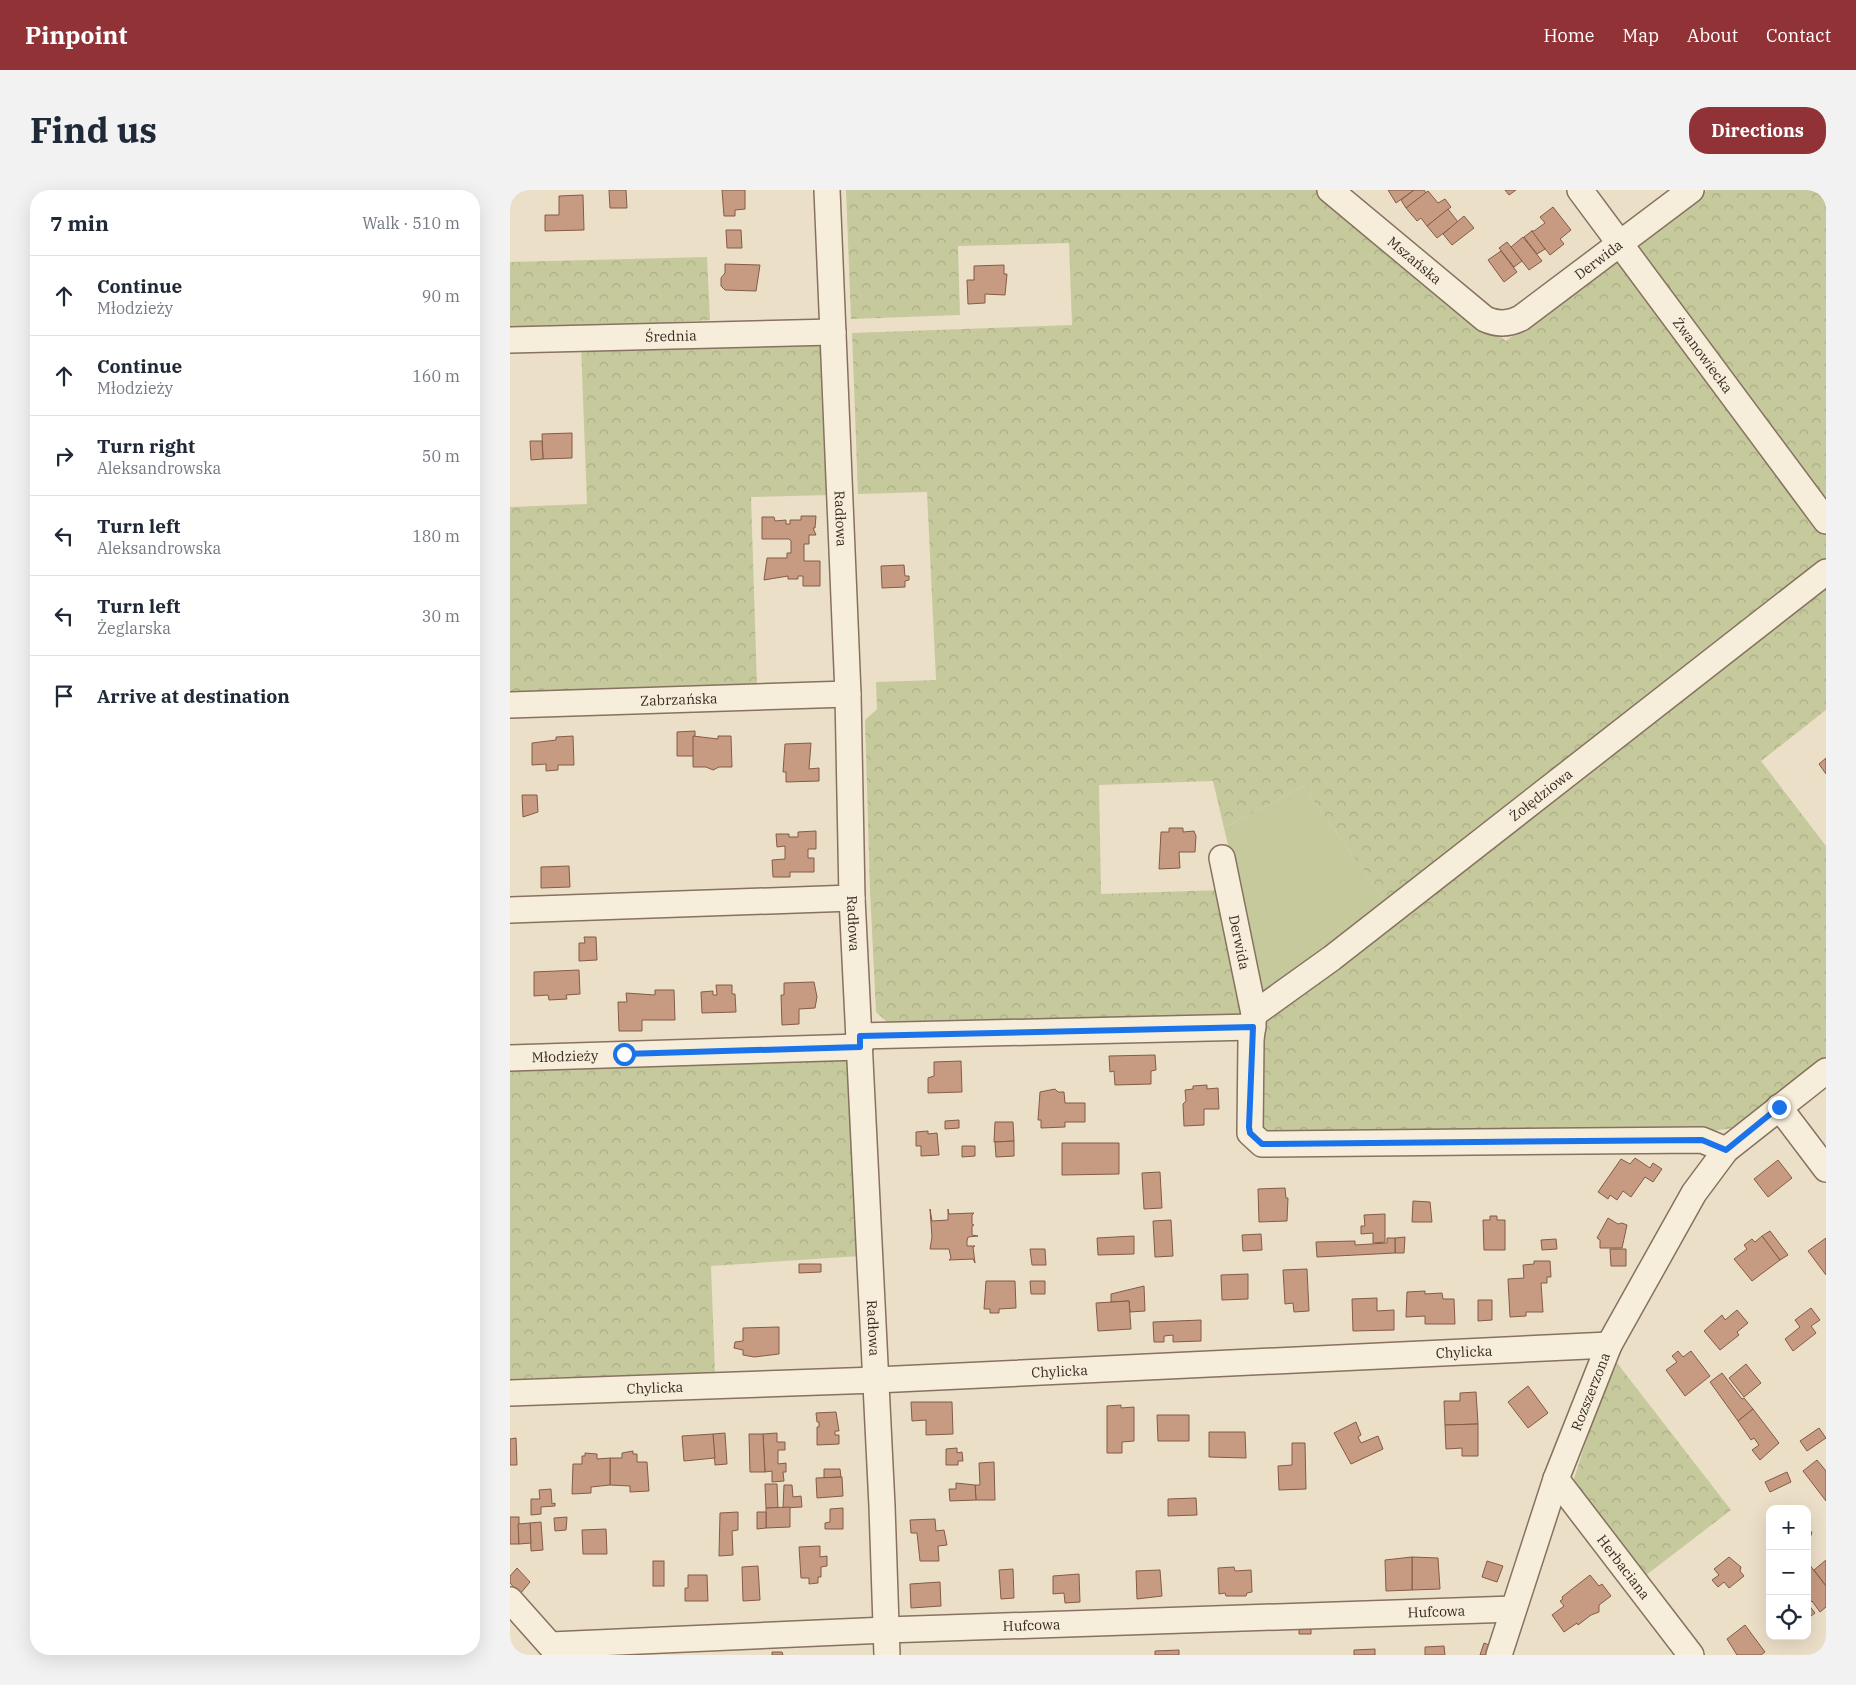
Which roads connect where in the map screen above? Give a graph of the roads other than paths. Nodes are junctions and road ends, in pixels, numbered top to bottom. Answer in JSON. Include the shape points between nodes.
{"nodes":[{"id":1,"x":827,"y":190,"type":"edge"},
{"id":2,"x":1330,"y":190,"type":"edge"},
{"id":3,"x":1580,"y":190,"type":"edge"},
{"id":4,"x":1691,"y":190,"type":"edge"},
{"id":5,"x":1620,"y":244,"type":"junction"},
{"id":6,"x":1503,"y":324,"type":"joint"},
{"id":7,"x":833,"y":332,"type":"junction"},
{"id":8,"x":510,"y":340,"type":"edge"},
{"id":9,"x":1826,"y":521,"type":"edge"},
{"id":10,"x":1826,"y":572,"type":"edge"},
{"id":11,"x":848,"y":694,"type":"junction"},
{"id":12,"x":510,"y":705,"type":"edge"},
{"id":13,"x":1222,"y":858,"type":"dead end"},
{"id":14,"x":852,"y":898,"type":"junction"},
{"id":15,"x":510,"y":910,"type":"edge"},
{"id":16,"x":1254,"y":1020,"type":"junction"},
{"id":17,"x":860,"y":1041,"type":"junction"},
{"id":18,"x":510,"y":1058,"type":"edge"},
{"id":19,"x":1826,"y":1071,"type":"edge"},
{"id":20,"x":1779,"y":1107,"type":"junction"},
{"id":21,"x":1726,"y":1150,"type":"junction"},
{"id":22,"x":1826,"y":1169,"type":"edge"},
{"id":23,"x":1609,"y":1345,"type":"junction"},
{"id":24,"x":876,"y":1380,"type":"junction"},
{"id":25,"x":510,"y":1393,"type":"edge"},
{"id":26,"x":1556,"y":1479,"type":"junction"},
{"id":27,"x":510,"y":1600,"type":"edge"},
{"id":28,"x":1513,"y":1609,"type":"junction"},
{"id":29,"x":886,"y":1630,"type":"junction"},
{"id":30,"x":555,"y":1650,"type":"edge"},
{"id":31,"x":887,"y":1655,"type":"edge"},
{"id":32,"x":1499,"y":1655,"type":"edge"},
{"id":33,"x":1691,"y":1655,"type":"edge"}],
"edges":[{"from":1,"to":7,"type":"street","name":"Radłowa"},
{"from":2,"to":6,"type":"street","name":"Mszańska","via":[[1485,319]]},
{"from":3,"to":5,"type":"street","name":"Żwanowiecka"},
{"from":4,"to":5,"type":"street","name":"Derwida"},
{"from":5,"to":6,"type":"street","name":"Derwida","via":[[1522,318]]},
{"from":5,"to":9,"type":"street","name":"Żwanowiecka"},
{"from":7,"to":8,"type":"street","name":"Średnia"},
{"from":7,"to":11,"type":"street","name":"Radłowa"},
{"from":10,"to":16,"type":"street","name":"Żołędziowa"},
{"from":11,"to":12,"type":"street","name":"Zabrzańska"},
{"from":11,"to":14,"type":"street","name":"Radłowa"},
{"from":13,"to":16,"type":"street","name":"Derwida"},
{"from":14,"to":15,"type":"street"},
{"from":14,"to":17,"type":"street","name":"Radłowa"},
{"from":16,"to":17,"type":"street","name":"Młodzieży"},
{"from":16,"to":21,"type":"street","name":"Derwida","via":[[1249,1127],[1250,1133],[1262,1144],[1702,1140]]},
{"from":17,"to":18,"type":"street","name":"Młodzieży"},
{"from":17,"to":24,"type":"street","name":"Radłowa"},
{"from":19,"to":20,"type":"street","name":"Rozszerzona"},
{"from":20,"to":21,"type":"street","name":"Rozszerzona"},
{"from":20,"to":22,"type":"street"},
{"from":21,"to":23,"type":"street","name":"Rozszerzona","via":[[1694,1193]]},
{"from":23,"to":24,"type":"street","name":"Chylicka"},
{"from":23,"to":26,"type":"street","name":"Rozszerzona"},
{"from":24,"to":25,"type":"street","name":"Chylicka"},
{"from":24,"to":29,"type":"street","name":"Radłowa"},
{"from":26,"to":28,"type":"street","name":"Rozszerzona"},
{"from":26,"to":33,"type":"street","name":"Herbaciana"},
{"from":27,"to":30,"type":"street"},
{"from":28,"to":29,"type":"street","name":"Hufcowa"},
{"from":28,"to":32,"type":"street","name":"Rozszerzona"},
{"from":29,"to":30,"type":"street","name":"Hufcowa"},
{"from":29,"to":31,"type":"street","name":"Radłowa"}]}
